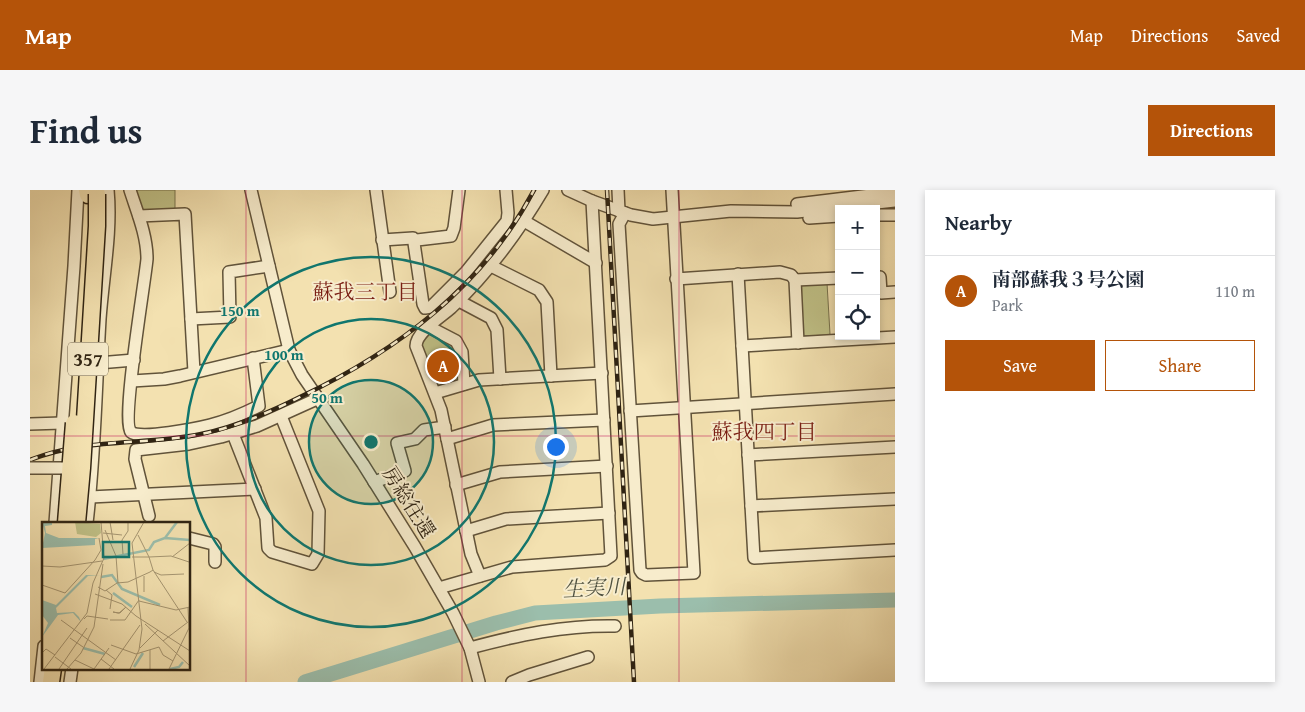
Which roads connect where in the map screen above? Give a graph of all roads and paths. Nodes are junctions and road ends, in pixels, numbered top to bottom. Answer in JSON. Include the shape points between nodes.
{"nodes":[{"id":1,"x":130,"y":190,"type":"edge"},
{"id":2,"x":251,"y":190,"type":"edge"},
{"id":3,"x":376,"y":190,"type":"edge"},
{"id":4,"x":459,"y":190,"type":"edge"},
{"id":5,"x":506,"y":190,"type":"edge"},
{"id":6,"x":543,"y":190,"type":"edge"},
{"id":7,"x":568,"y":190,"type":"edge"},
{"id":8,"x":618,"y":190,"type":"edge"},
{"id":9,"x":672,"y":190,"type":"edge"},
{"id":10,"x":895,"y":192,"type":"edge"},
{"id":11,"x":90,"y":193,"type":"edge"},
{"id":12,"x":818,"y":196,"type":"edge"},
{"id":13,"x":592,"y":201,"type":"junction"},
{"id":14,"x":895,"y":201,"type":"edge"},
{"id":15,"x":756,"y":211,"type":"junction"},
{"id":16,"x":622,"y":212,"type":"junction"},
{"id":17,"x":776,"y":212,"type":"junction"},
{"id":18,"x":880,"y":214,"type":"edge"},
{"id":19,"x":895,"y":215,"type":"edge"},
{"id":20,"x":139,"y":216,"type":"junction"},
{"id":21,"x":835,"y":216,"type":"edge"},
{"id":22,"x":672,"y":218,"type":"junction"},
{"id":23,"x":524,"y":221,"type":"junction"},
{"id":24,"x":382,"y":240,"type":"junction"},
{"id":25,"x":415,"y":241,"type":"junction"},
{"id":26,"x":596,"y":263,"type":"junction"},
{"id":27,"x":269,"y":266,"type":"junction"},
{"id":28,"x":491,"y":266,"type":"junction"},
{"id":29,"x":738,"y":274,"type":"junction"},
{"id":30,"x":880,"y":277,"type":"edge"},
{"id":31,"x":835,"y":278,"type":"edge"},
{"id":32,"x":676,"y":279,"type":"junction"},
{"id":33,"x":795,"y":280,"type":"junction"},
{"id":34,"x":390,"y":292,"type":"dead end"},
{"id":35,"x":895,"y":292,"type":"edge"},
{"id":36,"x":459,"y":301,"type":"junction"},
{"id":37,"x":191,"y":319,"type":"junction"},
{"id":38,"x":430,"y":326,"type":"junction"},
{"id":39,"x":895,"y":337,"type":"edge"},
{"id":40,"x":798,"y":343,"type":"junction"},
{"id":41,"x":742,"y":346,"type":"junction"},
{"id":42,"x":289,"y":350,"type":"junction"},
{"id":43,"x":253,"y":358,"type":"junction"},
{"id":44,"x":134,"y":360,"type":"junction"},
{"id":45,"x":98,"y":363,"type":"junction"},
{"id":46,"x":194,"y":372,"type":"junction"},
{"id":47,"x":602,"y":373,"type":"junction"},
{"id":48,"x":551,"y":376,"type":"junction"},
{"id":49,"x":500,"y":379,"type":"junction"},
{"id":50,"x":132,"y":380,"type":"junction"},
{"id":51,"x":464,"y":384,"type":"junction"},
{"id":52,"x":435,"y":393,"type":"junction"},
{"id":53,"x":895,"y":394,"type":"edge"},
{"id":54,"x":319,"y":398,"type":"junction"},
{"id":55,"x":745,"y":404,"type":"junction"},
{"id":56,"x":684,"y":408,"type":"junction"},
{"id":57,"x":630,"y":411,"type":"junction"},
{"id":58,"x":281,"y":416,"type":"junction"},
{"id":59,"x":604,"y":420,"type":"junction"},
{"id":60,"x":62,"y":422,"type":"junction"},
{"id":61,"x":30,"y":424,"type":"edge"},
{"id":62,"x":446,"y":433,"type":"junction"},
{"id":63,"x":232,"y":434,"type":"junction"},
{"id":64,"x":895,"y":447,"type":"edge"},
{"id":65,"x":748,"y":455,"type":"junction"},
{"id":66,"x":607,"y":466,"type":"junction"},
{"id":67,"x":30,"y":468,"type":"edge"},
{"id":68,"x":76,"y":468,"type":"junction"},
{"id":69,"x":374,"y":482,"type":"junction"},
{"id":70,"x":456,"y":485,"type":"junction"},
{"id":71,"x":255,"y":489,"type":"junction"},
{"id":72,"x":144,"y":494,"type":"junction"},
{"id":73,"x":90,"y":496,"type":"junction"},
{"id":74,"x":895,"y":499,"type":"edge"},
{"id":75,"x":751,"y":506,"type":"junction"},
{"id":76,"x":609,"y":513,"type":"junction"},
{"id":77,"x":149,"y":516,"type":"dead end"},
{"id":78,"x":54,"y":522,"type":"edge"},
{"id":79,"x":66,"y":522,"type":"edge"},
{"id":80,"x":77,"y":522,"type":"edge"},
{"id":81,"x":87,"y":522,"type":"edge"},
{"id":82,"x":466,"y":531,"type":"junction"},
{"id":83,"x":190,"y":538,"type":"edge"},
{"id":84,"x":895,"y":550,"type":"edge"},
{"id":85,"x":215,"y":562,"type":"dead end"},
{"id":86,"x":480,"y":576,"type":"junction"},
{"id":87,"x":439,"y":588,"type":"junction"},
{"id":88,"x":615,"y":626,"type":"dead end"},
{"id":89,"x":470,"y":648,"type":"junction"},
{"id":90,"x":588,"y":657,"type":"dead end"},
{"id":91,"x":42,"y":664,"type":"edge"},
{"id":92,"x":40,"y":682,"type":"edge"},
{"id":93,"x":479,"y":682,"type":"edge"},
{"id":94,"x":512,"y":682,"type":"edge"}],
"edges":[{"from":1,"to":20,"type":"street"},
{"from":2,"to":27,"type":"street","name":"房総往還"},
{"from":3,"to":24,"type":"street"},
{"from":4,"to":25,"type":"street","via":[[451,236]]},
{"from":5,"to":25,"type":"street","via":[[507,221],[466,272],[428,308],[423,304]]},
{"from":6,"to":23,"type":"street"},
{"from":7,"to":13,"type":"street"},
{"from":8,"to":16,"type":"street"},
{"from":9,"to":22,"type":"street"},
{"from":10,"to":12,"type":"street"},
{"from":11,"to":45,"type":"street","via":[[109,218]]},
{"from":11,"to":60,"type":"street"},
{"from":11,"to":68,"type":"highway","number":"357","bridge":true,"via":[[97,226]]},
{"from":12,"to":15,"type":"street"},
{"from":13,"to":16,"type":"street"},
{"from":13,"to":26,"type":"street"},
{"from":14,"to":17,"type":"street"},
{"from":15,"to":17,"type":"street"},
{"from":15,"to":22,"type":"street"},
{"from":16,"to":22,"type":"street","via":[[646,219]]},
{"from":16,"to":57,"type":"street","via":[[619,224]]},
{"from":17,"to":21,"type":"street","via":[[800,218]]},
{"from":18,"to":19,"type":"street"},
{"from":20,"to":37,"type":"street","via":[[185,214]]},
{"from":20,"to":44,"type":"street","via":[[147,259]]},
{"from":22,"to":32,"type":"street"},
{"from":23,"to":26,"type":"street"},
{"from":23,"to":28,"type":"street"},
{"from":24,"to":25,"type":"street","via":[[413,238]]},
{"from":24,"to":34,"type":"street"},
{"from":26,"to":47,"type":"street"},
{"from":27,"to":37,"type":"street","via":[[229,272],[230,317]]},
{"from":27,"to":42,"type":"street","name":"房総往還"},
{"from":28,"to":36,"type":"street"},
{"from":28,"to":48,"type":"street","via":[[539,290],[547,302]]},
{"from":29,"to":32,"type":"street"},
{"from":29,"to":33,"type":"street","via":[[785,272]]},
{"from":29,"to":41,"type":"street"},
{"from":30,"to":35,"type":"street","via":[[881,293]]},
{"from":31,"to":33,"type":"street"},
{"from":32,"to":56,"type":"street"},
{"from":33,"to":40,"type":"street"},
{"from":36,"to":38,"type":"street"},
{"from":36,"to":49,"type":"street","via":[[491,318],[497,330]]},
{"from":37,"to":46,"type":"street"},
{"from":38,"to":51,"type":"street","via":[[456,342],[462,352]]},
{"from":38,"to":52,"type":"street","via":[[419,336],[416,346]]},
{"from":39,"to":40,"type":"street"},
{"from":40,"to":41,"type":"street"},
{"from":41,"to":55,"type":"street"},
{"from":42,"to":43,"type":"street"},
{"from":42,"to":54,"type":"street","name":"房総往還"},
{"from":43,"to":46,"type":"street"},
{"from":43,"to":50,"type":"street","via":[[260,406],[239,416],[191,429],[142,436],[132,433],[128,418]]},
{"from":44,"to":45,"type":"street"},
{"from":44,"to":50,"type":"street"},
{"from":45,"to":73,"type":"street"},
{"from":46,"to":50,"type":"street","via":[[164,379]]},
{"from":47,"to":48,"type":"street"},
{"from":47,"to":59,"type":"street"},
{"from":48,"to":49,"type":"street"},
{"from":49,"to":51,"type":"street"},
{"from":51,"to":52,"type":"street"},
{"from":52,"to":62,"type":"street"},
{"from":53,"to":55,"type":"street"},
{"from":54,"to":58,"type":"street"},
{"from":54,"to":69,"type":"street","name":"房総往還"},
{"from":55,"to":56,"type":"street"},
{"from":55,"to":65,"type":"street"},
{"from":56,"to":57,"type":"street"},
{"from":56,"to":57,"type":"street","via":[[694,573],[646,575],[640,570]]},
{"from":58,"to":63,"type":"street"},
{"from":58,"to":71,"type":"street","via":[[319,511],[318,554],[312,564],[268,548],[266,518]]},
{"from":59,"to":62,"type":"street","via":[[493,425]]},
{"from":59,"to":66,"type":"street"},
{"from":60,"to":61,"type":"street"},
{"from":60,"to":78,"type":"street"},
{"from":62,"to":69,"type":"street","via":[[424,430],[415,439],[397,444],[405,471]]},
{"from":62,"to":70,"type":"street"},
{"from":63,"to":71,"type":"street"},
{"from":63,"to":72,"type":"street","via":[[206,441],[136,450],[135,459]]},
{"from":64,"to":65,"type":"street"},
{"from":65,"to":75,"type":"street"},
{"from":66,"to":70,"type":"street","via":[[500,472]]},
{"from":66,"to":76,"type":"street"},
{"from":67,"to":68,"type":"street","bridge":true},
{"from":68,"to":79,"type":"highway","number":"357","bridge":true},
{"from":68,"to":80,"type":"highway","number":"357","bridge":true},
{"from":69,"to":87,"type":"street","name":"房総往還"},
{"from":70,"to":82,"type":"street"},
{"from":71,"to":72,"type":"street"},
{"from":72,"to":73,"type":"street"},
{"from":72,"to":77,"type":"street"},
{"from":73,"to":81,"type":"street"},
{"from":74,"to":75,"type":"street"},
{"from":75,"to":84,"type":"street","via":[[754,558]]},
{"from":76,"to":82,"type":"street","via":[[506,520]]},
{"from":76,"to":86,"type":"street","via":[[612,553],[608,559],[512,567]]},
{"from":82,"to":86,"type":"street"},
{"from":83,"to":85,"type":"street","via":[[213,544]]},
{"from":86,"to":87,"type":"street"},
{"from":87,"to":89,"type":"street","name":"房総往還"},
{"from":88,"to":89,"type":"street","via":[[556,629]]},
{"from":89,"to":93,"type":"street"},
{"from":90,"to":94,"type":"street"},
{"from":91,"to":92,"type":"street"}]}
